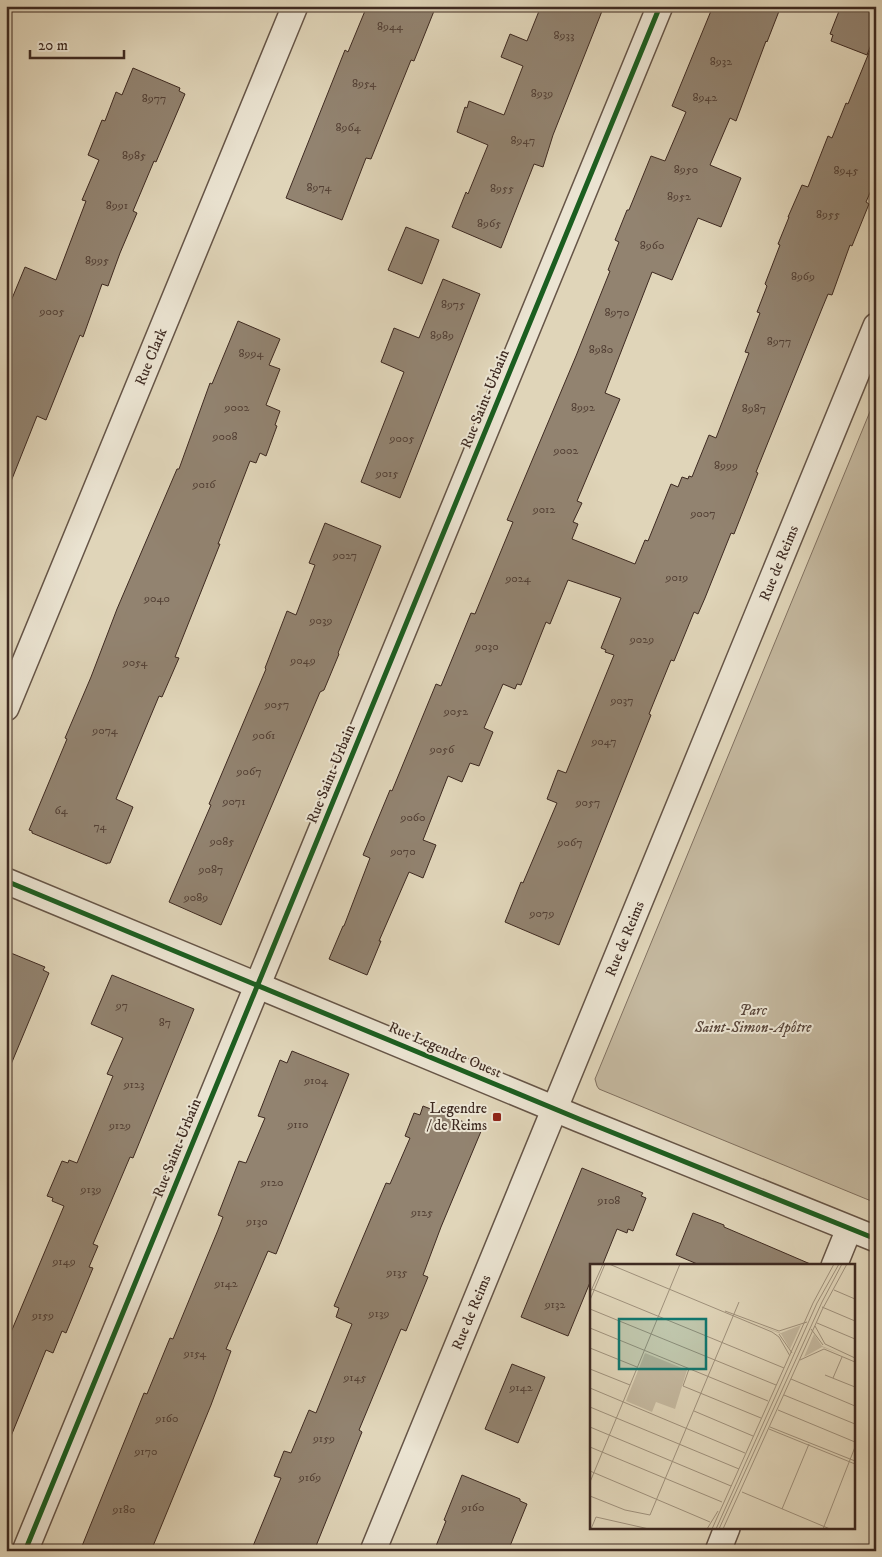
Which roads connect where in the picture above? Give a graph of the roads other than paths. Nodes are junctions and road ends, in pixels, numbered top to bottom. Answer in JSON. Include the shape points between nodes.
{"nodes":[{"id":1,"x":295,"y":6,"type":"edge"},
{"id":2,"x":660,"y":6,"type":"edge"},
{"id":3,"x":876,"y":326,"type":"edge"},
{"id":4,"x":6,"y":708,"type":"edge"},
{"id":5,"x":6,"y":881,"type":"edge"},
{"id":6,"x":257,"y":985,"type":"junction"},
{"id":7,"x":554,"y":1109,"type":"junction"},
{"id":8,"x":850,"y":1229,"type":"junction"},
{"id":9,"x":876,"y":1240,"type":"edge"},
{"id":10,"x":835,"y":1264,"type":"edge"},
{"id":11,"x":726,"y":1530,"type":"edge"},
{"id":12,"x":25,"y":1551,"type":"edge"},
{"id":13,"x":373,"y":1551,"type":"edge"},
{"id":14,"x":718,"y":1551,"type":"edge"}],
"edges":[{"from":1,"to":4,"type":"street","name":"Rue Clark"},
{"from":2,"to":6,"type":"street","name":"Rue Saint-Urbain"},
{"from":3,"to":7,"type":"street","name":"Rue de Reims"},
{"from":5,"to":6,"type":"street","name":"Rue Legendre Ouest"},
{"from":6,"to":7,"type":"street","name":"Rue Legendre Ouest"},
{"from":6,"to":12,"type":"street","name":"Rue Saint-Urbain"},
{"from":7,"to":8,"type":"street","name":"Rue Legendre Ouest"},
{"from":7,"to":13,"type":"street","name":"Rue de Reims"},
{"from":8,"to":9,"type":"street","name":"Rue Legendre Ouest"},
{"from":8,"to":10,"type":"street"},
{"from":11,"to":14,"type":"street"}]}
